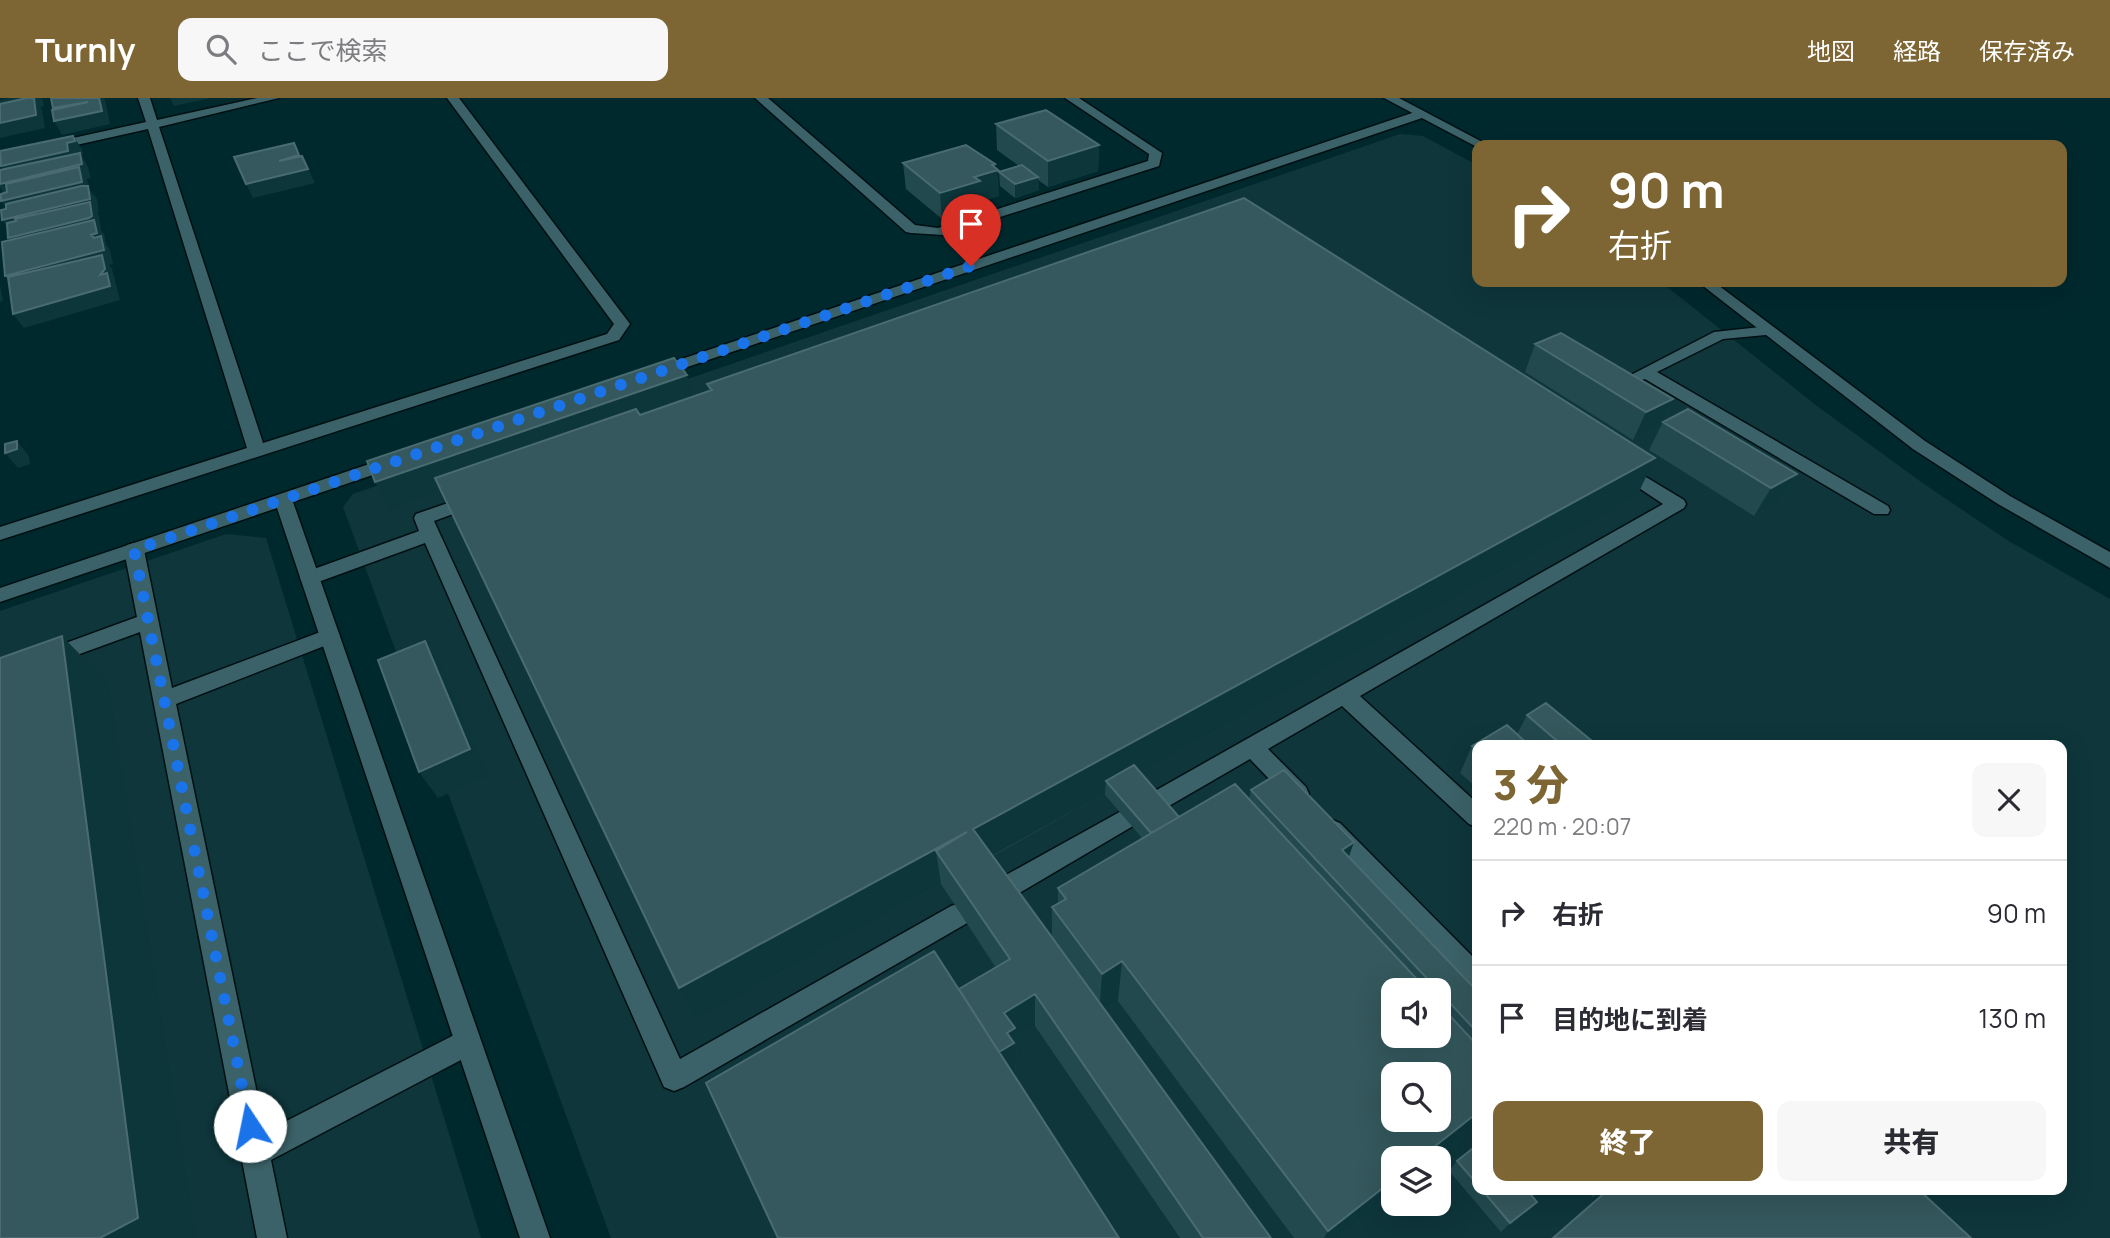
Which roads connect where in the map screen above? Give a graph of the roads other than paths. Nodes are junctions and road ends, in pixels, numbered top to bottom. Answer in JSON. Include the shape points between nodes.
{"nodes":[{"id":1,"x":144,"y":98,"type":"edge"},
{"id":2,"x":273,"y":98,"type":"edge"},
{"id":3,"x":453,"y":98,"type":"edge"},
{"id":4,"x":761,"y":98,"type":"edge"},
{"id":5,"x":1071,"y":98,"type":"edge"},
{"id":6,"x":1390,"y":98,"type":"edge"},
{"id":7,"x":1421,"y":114,"type":"junction"},
{"id":8,"x":152,"y":125,"type":"junction"},
{"id":9,"x":1472,"y":140,"type":"edge"},
{"id":10,"x":0,"y":158,"type":"edge"},
{"id":11,"x":1712,"y":287,"type":"edge"},
{"id":12,"x":1770,"y":331,"type":"junction"},
{"id":13,"x":1645,"y":372,"type":"junction"},
{"id":14,"x":640,"y":378,"type":"edge"},
{"id":15,"x":1624,"y":382,"type":"edge"},
{"id":16,"x":257,"y":451,"type":"junction"},
{"id":17,"x":415,"y":454,"type":"edge"},
{"id":18,"x":1607,"y":458,"type":"edge"},
{"id":19,"x":501,"y":490,"type":"edge"},
{"id":20,"x":283,"y":499,"type":"junction"},
{"id":21,"x":1881,"y":510,"type":"dead end"},
{"id":22,"x":0,"y":534,"type":"edge"},
{"id":23,"x":430,"y":534,"type":"junction"},
{"id":24,"x":134,"y":550,"type":"junction"},
{"id":25,"x":2110,"y":561,"type":"edge"},
{"id":26,"x":310,"y":578,"type":"junction"},
{"id":27,"x":0,"y":595,"type":"edge"},
{"id":28,"x":149,"y":621,"type":"junction"},
{"id":29,"x":330,"y":636,"type":"junction"},
{"id":30,"x":0,"y":675,"type":"edge"},
{"id":31,"x":1344,"y":694,"type":"junction"},
{"id":32,"x":164,"y":700,"type":"junction"},
{"id":33,"x":1252,"y":747,"type":"junction"},
{"id":34,"x":1154,"y":803,"type":"edge"},
{"id":35,"x":1472,"y":812,"type":"edge"},
{"id":36,"x":1125,"y":819,"type":"edge"},
{"id":37,"x":997,"y":893,"type":"edge"},
{"id":38,"x":960,"y":914,"type":"edge"},
{"id":39,"x":1472,"y":974,"type":"edge"},
{"id":40,"x":468,"y":1042,"type":"junction"},
{"id":41,"x":255,"y":1153,"type":"junction"},
{"id":42,"x":272,"y":1238,"type":"edge"},
{"id":43,"x":535,"y":1238,"type":"edge"}],
"edges":[{"from":1,"to":8,"type":"street"},
{"from":2,"to":8,"type":"street"},
{"from":3,"to":16,"type":"street","via":[[622,324],[613,337]]},
{"from":4,"to":5,"type":"street","via":[[911,229],[939,232],[1154,163],[1156,153]]},
{"from":6,"to":7,"type":"street"},
{"from":7,"to":9,"type":"street"},
{"from":7,"to":14,"type":"street"},
{"from":8,"to":10,"type":"street"},
{"from":8,"to":16,"type":"street"},
{"from":11,"to":12,"type":"street"},
{"from":12,"to":13,"type":"street","via":[[1720,334]]},
{"from":12,"to":25,"type":"street","via":[[1919,445]]},
{"from":13,"to":15,"type":"street"},
{"from":13,"to":21,"type":"street"},
{"from":16,"to":22,"type":"street"},
{"from":17,"to":20,"type":"street"},
{"from":18,"to":31,"type":"street","via":[[1677,504]]},
{"from":19,"to":23,"type":"street","via":[[423,518]]},
{"from":20,"to":24,"type":"street"},
{"from":20,"to":26,"type":"street"},
{"from":23,"to":26,"type":"street"},
{"from":23,"to":38,"type":"street","via":[[674,1077]]},
{"from":24,"to":27,"type":"street"},
{"from":24,"to":28,"type":"street"},
{"from":26,"to":29,"type":"street"},
{"from":28,"to":30,"type":"street"},
{"from":28,"to":32,"type":"street"},
{"from":29,"to":32,"type":"street"},
{"from":29,"to":40,"type":"street"},
{"from":31,"to":33,"type":"street"},
{"from":31,"to":35,"type":"street"},
{"from":32,"to":41,"type":"street"},
{"from":33,"to":34,"type":"street"},
{"from":33,"to":39,"type":"street"},
{"from":36,"to":37,"type":"street"},
{"from":40,"to":41,"type":"street"},
{"from":40,"to":43,"type":"street"},
{"from":41,"to":42,"type":"street"}]}
